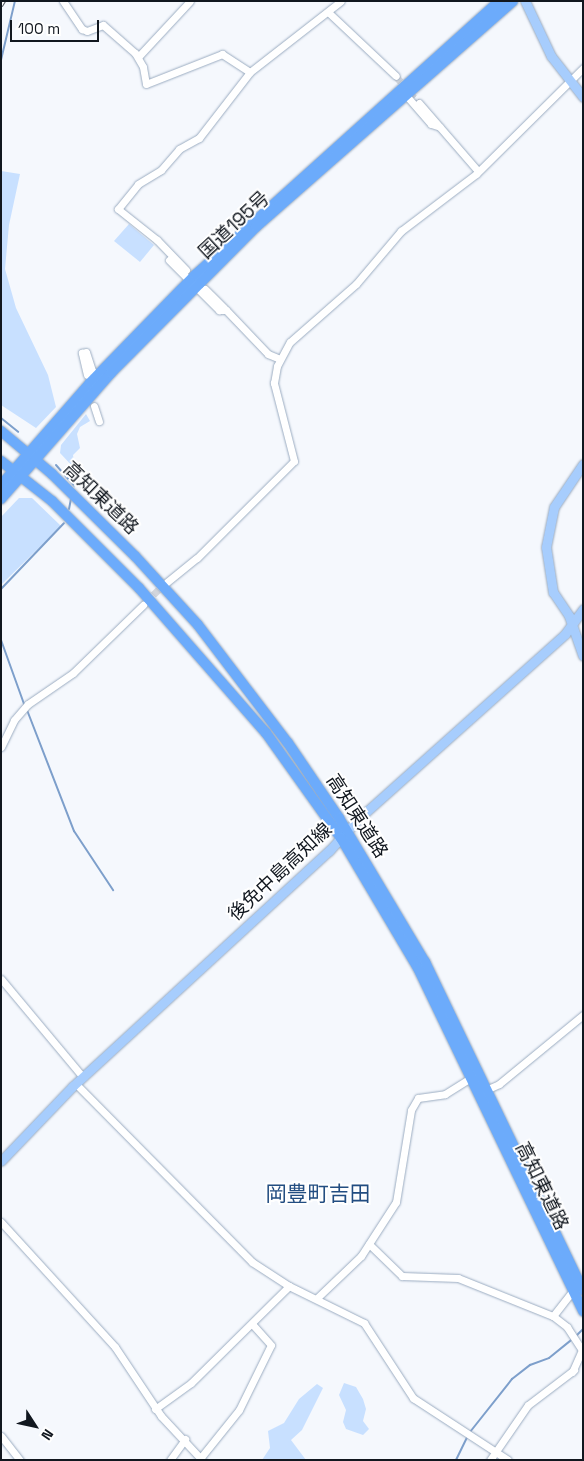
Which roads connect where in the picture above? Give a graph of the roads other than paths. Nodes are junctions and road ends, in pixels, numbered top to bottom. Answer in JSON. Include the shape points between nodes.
{"nodes":[{"id":1,"x":63,"y":1,"type":"edge"},
{"id":2,"x":190,"y":1,"type":"edge"},
{"id":3,"x":341,"y":1,"type":"edge"},
{"id":4,"x":499,"y":1,"type":"edge"},
{"id":5,"x":513,"y":1,"type":"edge"},
{"id":6,"x":524,"y":1,"type":"edge"},
{"id":7,"x":328,"y":12,"type":"junction"},
{"id":8,"x":138,"y":57,"type":"junction"},
{"id":9,"x":583,"y":68,"type":"edge"},
{"id":10,"x":250,"y":72,"type":"junction"},
{"id":11,"x":396,"y":76,"type":"tunnel mouth"},
{"id":12,"x":569,"y":80,"type":"junction"},
{"id":13,"x":403,"y":92,"type":"junction"},
{"id":14,"x":583,"y":97,"type":"edge"},
{"id":15,"x":419,"y":103,"type":"tunnel mouth"},
{"id":16,"x":440,"y":127,"type":"junction"},
{"id":17,"x":478,"y":171,"type":"junction"},
{"id":18,"x":167,"y":251,"type":"junction"},
{"id":19,"x":186,"y":270,"type":"dead end"},
{"id":20,"x":196,"y":286,"type":"junction"},
{"id":21,"x":280,"y":359,"type":"junction"},
{"id":22,"x":94,"y":406,"type":"dead end"},
{"id":23,"x":99,"y":421,"type":"dead end"},
{"id":24,"x":1,"y":431,"type":"edge"},
{"id":25,"x":31,"y":456,"type":"junction"},
{"id":26,"x":1,"y":461,"type":"edge"},
{"id":27,"x":583,"y":464,"type":"edge"},
{"id":28,"x":17,"y":473,"type":"junction"},
{"id":29,"x":3,"y":492,"type":"edge"},
{"id":30,"x":168,"y":582,"type":"tunnel mouth"},
{"id":31,"x":143,"y":604,"type":"tunnel mouth"},
{"id":32,"x":583,"y":609,"type":"edge"},
{"id":33,"x":573,"y":626,"type":"junction"},
{"id":34,"x":583,"y":656,"type":"edge"},
{"id":35,"x":2,"y":744,"type":"edge"},
{"id":36,"x":344,"y":834,"type":"junction"},
{"id":37,"x":1,"y":979,"type":"edge"},
{"id":38,"x":583,"y":1015,"type":"edge"},
{"id":39,"x":83,"y":1077,"type":"junction"},
{"id":40,"x":471,"y":1078,"type":"junction"},
{"id":41,"x":76,"y":1084,"type":"junction"},
{"id":42,"x":488,"y":1089,"type":"junction"},
{"id":43,"x":1,"y":1160,"type":"edge"},
{"id":44,"x":1,"y":1222,"type":"edge"},
{"id":45,"x":369,"y":1244,"type":"junction"},
{"id":46,"x":289,"y":1286,"type":"junction"},
{"id":47,"x":579,"y":1286,"type":"edge"},
{"id":48,"x":317,"y":1298,"type":"junction"},
{"id":49,"x":583,"y":1311,"type":"edge"},
{"id":50,"x":553,"y":1316,"type":"junction"},
{"id":51,"x":252,"y":1324,"type":"junction"},
{"id":52,"x":583,"y":1360,"type":"edge"},
{"id":53,"x":572,"y":1372,"type":"junction"},
{"id":54,"x":155,"y":1409,"type":"junction"},
{"id":55,"x":1,"y":1436,"type":"edge"},
{"id":56,"x":185,"y":1439,"type":"junction"},
{"id":57,"x":494,"y":1451,"type":"junction"},
{"id":58,"x":202,"y":1458,"type":"edge"},
{"id":59,"x":20,"y":1460,"type":"edge"},
{"id":60,"x":170,"y":1460,"type":"edge"},
{"id":61,"x":490,"y":1460,"type":"edge"},
{"id":62,"x":508,"y":1460,"type":"edge"}],
"edges":[{"from":1,"to":8,"type":"street","via":[[82,29],[87,31],[103,25]]},
{"from":2,"to":8,"type":"street"},
{"from":3,"to":7,"type":"street"},
{"from":4,"to":13,"type":"highway","name":"国道195号"},
{"from":5,"to":13,"type":"highway","name":"国道195号"},
{"from":6,"to":12,"type":"main road","via":[[545,45]]},
{"from":7,"to":10,"type":"street"},
{"from":7,"to":11,"type":"street"},
{"from":8,"to":10,"type":"street","via":[[146,84],[222,54]]},
{"from":9,"to":12,"type":"street"},
{"from":10,"to":18,"type":"street","via":[[199,138],[180,149],[161,170],[138,184],[118,209]]},
{"from":12,"to":14,"type":"main road"},
{"from":12,"to":17,"type":"street"},
{"from":13,"to":16,"type":"street","via":[[431,124]]},
{"from":13,"to":20,"type":"highway","name":"国道195号"},
{"from":15,"to":16,"type":"street"},
{"from":16,"to":17,"type":"street"},
{"from":17,"to":21,"type":"street","via":[[401,231],[356,284],[290,342]]},
{"from":18,"to":19,"type":"street"},
{"from":18,"to":20,"type":"street","via":[[168,258]]},
{"from":20,"to":21,"type":"street","via":[[219,310],[226,310],[268,354]]},
{"from":20,"to":25,"type":"highway","name":"国道195号"},
{"from":20,"to":25,"type":"highway","name":"国道195号","via":[[92,375]]},
{"from":21,"to":30,"type":"street","via":[[274,383],[294,462],[197,558]]},
{"from":22,"to":23,"type":"street"},
{"from":24,"to":25,"type":"highway","name":"高知東道路"},
{"from":25,"to":28,"type":"highway","name":"国道195号"},
{"from":25,"to":36,"type":"highway","name":"高知東道路","via":[[136,556],[228,663]]},
{"from":26,"to":28,"type":"highway","name":"高知東道路"},
{"from":27,"to":33,"type":"main road","via":[[554,507],[546,547],[553,592]]},
{"from":28,"to":29,"type":"highway","name":"国道195号"},
{"from":28,"to":36,"type":"highway","name":"高知東道路","via":[[52,501],[138,588],[244,707]]},
{"from":31,"to":35,"type":"street","via":[[73,673],[28,704]]},
{"from":32,"to":33,"type":"main road","name":"後免中島高知線"},
{"from":33,"to":34,"type":"main road"},
{"from":33,"to":36,"type":"main road","name":"後免中島高知線"},
{"from":36,"to":39,"type":"main road","name":"後免中島高知線"},
{"from":36,"to":40,"type":"highway","name":"高知東道路","via":[[418,968]]},
{"from":36,"to":42,"type":"highway","name":"高知東道路","via":[[426,962]]},
{"from":37,"to":39,"type":"street"},
{"from":38,"to":42,"type":"street","via":[[499,1084]]},
{"from":39,"to":41,"type":"main road","name":"後免中島高知線"},
{"from":40,"to":42,"type":"street"},
{"from":40,"to":45,"type":"street","via":[[446,1094],[418,1098],[411,1110],[396,1202]]},
{"from":40,"to":47,"type":"highway","name":"高知東道路"},
{"from":41,"to":43,"type":"main road","name":"後免中島高知線"},
{"from":41,"to":46,"type":"street","via":[[226,1238],[252,1262]]},
{"from":42,"to":47,"type":"highway","name":"高知東道路"},
{"from":44,"to":54,"type":"street","via":[[115,1347]]},
{"from":45,"to":48,"type":"street","via":[[335,1284]]},
{"from":45,"to":50,"type":"street","via":[[402,1276],[458,1278]]},
{"from":46,"to":48,"type":"street"},
{"from":46,"to":51,"type":"street"},
{"from":47,"to":49,"type":"highway","name":"高知東道路"},
{"from":47,"to":50,"type":"street"},
{"from":48,"to":57,"type":"street","via":[[364,1323],[413,1398]]},
{"from":50,"to":53,"type":"street","via":[[567,1327],[582,1350]]},
{"from":51,"to":54,"type":"street","via":[[191,1383]]},
{"from":51,"to":58,"type":"street","via":[[271,1345],[244,1401]]},
{"from":52,"to":53,"type":"street"},
{"from":53,"to":57,"type":"street","via":[[528,1405]]},
{"from":54,"to":56,"type":"street"},
{"from":55,"to":59,"type":"street"},
{"from":56,"to":58,"type":"street"},
{"from":56,"to":60,"type":"street"},
{"from":57,"to":61,"type":"street"},
{"from":57,"to":62,"type":"street"}]}
